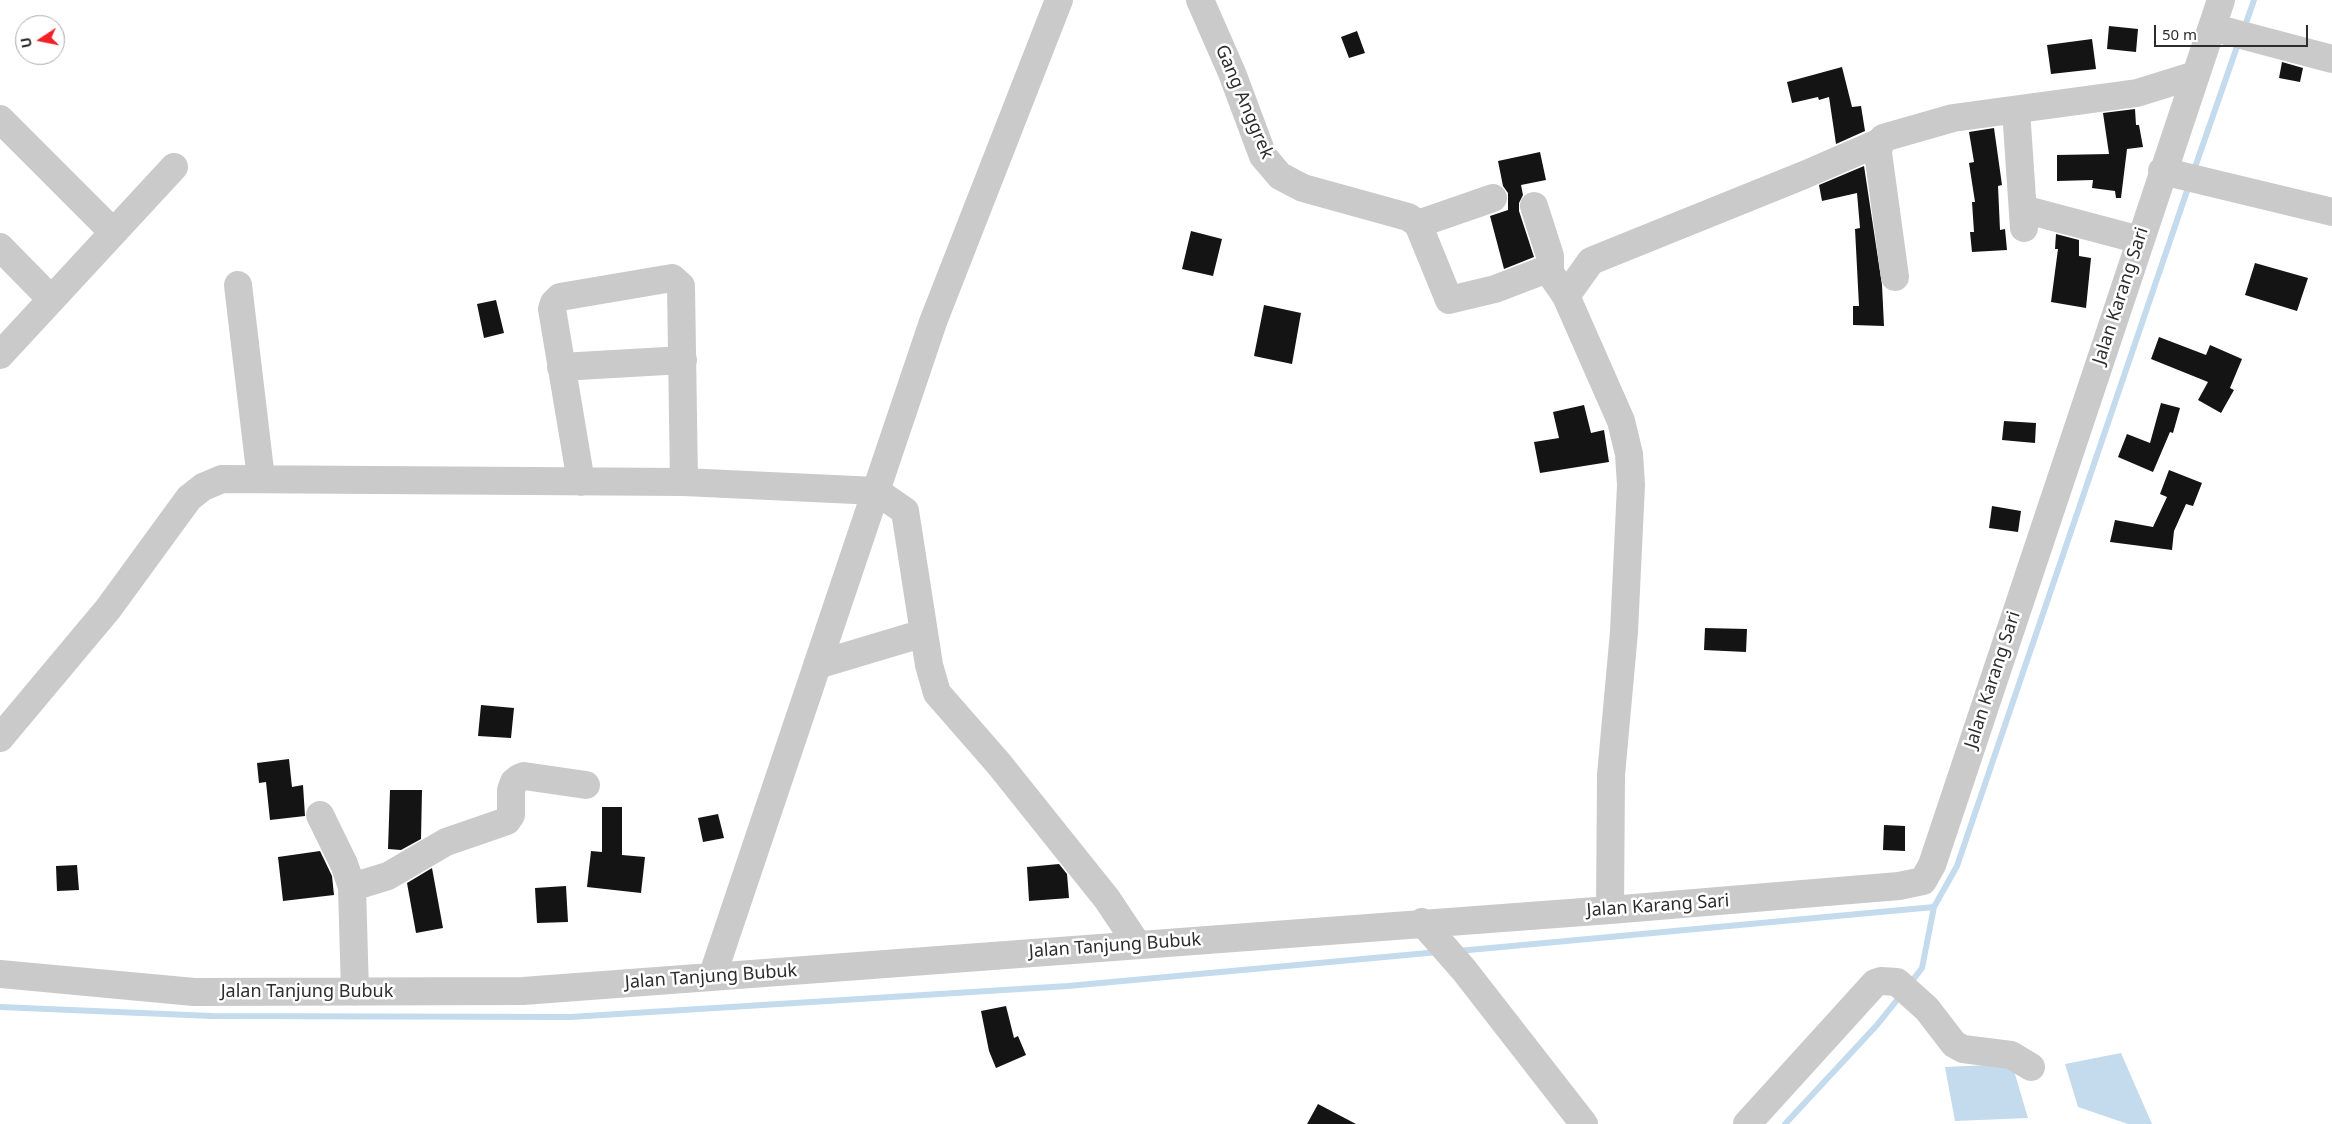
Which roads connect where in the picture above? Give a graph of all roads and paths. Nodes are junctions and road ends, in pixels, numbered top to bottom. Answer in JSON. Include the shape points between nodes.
{"nodes":[{"id":1,"x":1059,"y":0,"type":"edge"},
{"id":2,"x":1200,"y":0,"type":"edge"},
{"id":3,"x":2220,"y":0,"type":"edge"},
{"id":4,"x":2219,"y":28,"type":"junction"},
{"id":5,"x":2332,"y":59,"type":"edge"},
{"id":6,"x":2194,"y":76,"type":"junction"},
{"id":7,"x":2016,"y":110,"type":"junction"},
{"id":8,"x":0,"y":119,"type":"edge"},
{"id":9,"x":1880,"y":142,"type":"junction"},
{"id":10,"x":174,"y":167,"type":"dead end"},
{"id":11,"x":2170,"y":173,"type":"junction"},
{"id":12,"x":1493,"y":198,"type":"dead end"},
{"id":13,"x":1534,"y":206,"type":"dead end"},
{"id":14,"x":2332,"y":212,"type":"edge"},
{"id":15,"x":1418,"y":224,"type":"junction"},
{"id":16,"x":113,"y":232,"type":"junction"},
{"id":17,"x":2140,"y":240,"type":"junction"},
{"id":18,"x":0,"y":247,"type":"edge"},
{"id":19,"x":1550,"y":273,"type":"junction"},
{"id":20,"x":1895,"y":277,"type":"dead end"},
{"id":21,"x":238,"y":285,"type":"dead end"},
{"id":22,"x":1566,"y":296,"type":"junction"},
{"id":23,"x":52,"y":299,"type":"junction"},
{"id":24,"x":0,"y":356,"type":"edge"},
{"id":25,"x":683,"y":360,"type":"junction"},
{"id":26,"x":561,"y":367,"type":"junction"},
{"id":27,"x":262,"y":480,"type":"junction"},
{"id":28,"x":581,"y":482,"type":"junction"},
{"id":29,"x":684,"y":482,"type":"junction"},
{"id":30,"x":876,"y":491,"type":"junction"},
{"id":31,"x":924,"y":633,"type":"junction"},
{"id":32,"x":818,"y":665,"type":"junction"},
{"id":33,"x":0,"y":738,"type":"edge"},
{"id":34,"x":586,"y":785,"type":"dead end"},
{"id":35,"x":320,"y":815,"type":"dead end"},
{"id":36,"x":352,"y":887,"type":"junction"},
{"id":37,"x":1610,"y":910,"type":"junction"},
{"id":38,"x":1428,"y":930,"type":"junction"},
{"id":39,"x":1137,"y":944,"type":"junction"},
{"id":40,"x":0,"y":974,"type":"edge"},
{"id":41,"x":712,"y":977,"type":"junction"},
{"id":42,"x":355,"y":992,"type":"junction"},
{"id":43,"x":2031,"y":1067,"type":"dead end"},
{"id":44,"x":1584,"y":1124,"type":"edge"},
{"id":45,"x":1747,"y":1124,"type":"edge"}],
"edges":[{"from":1,"to":30,"type":"street","via":[[933,322]]},
{"from":2,"to":15,"type":"street","name":"Gang Anggrek","via":[[1263,156],[1280,176],[1303,188],[1408,217]]},
{"from":3,"to":4,"type":"street","name":"Jalan Karang Sari"},
{"from":4,"to":5,"type":"street"},
{"from":4,"to":6,"type":"street","name":"Jalan Karang Sari"},
{"from":6,"to":7,"type":"street","via":[[2136,93]]},
{"from":6,"to":11,"type":"street","name":"Jalan Karang Sari"},
{"from":7,"to":9,"type":"street","via":[[1953,118],[1883,138]]},
{"from":7,"to":17,"type":"street","via":[[2023,218]]},
{"from":8,"to":16,"type":"street"},
{"from":9,"to":20,"type":"street","via":[[1878,153]]},
{"from":9,"to":22,"type":"street","via":[[1804,176],[1591,261]]},
{"from":10,"to":16,"type":"street"},
{"from":11,"to":14,"type":"street"},
{"from":11,"to":17,"type":"street","name":"Jalan Karang Sari"},
{"from":12,"to":15,"type":"street"},
{"from":13,"to":19,"type":"street","via":[[1550,256]]},
{"from":15,"to":19,"type":"street","via":[[1449,300],[1495,289],[1542,271]]},
{"from":16,"to":23,"type":"street"},
{"from":17,"to":37,"type":"street","name":"Jalan Karang Sari","via":[[1927,876],[1915,884],[1899,886]]},
{"from":18,"to":23,"type":"street"},
{"from":19,"to":22,"type":"street"},
{"from":21,"to":27,"type":"street"},
{"from":22,"to":37,"type":"street","via":[[1621,421],[1632,485],[1624,632],[1611,775]]},
{"from":23,"to":24,"type":"street"},
{"from":25,"to":26,"type":"street"},
{"from":25,"to":26,"type":"street","via":[[681,286],[672,278],[560,297],[552,309]]},
{"from":25,"to":29,"type":"street"},
{"from":26,"to":28,"type":"street"},
{"from":27,"to":28,"type":"street"},
{"from":27,"to":33,"type":"street","via":[[222,480],[203,487],[189,498],[108,609]]},
{"from":28,"to":29,"type":"street"},
{"from":29,"to":30,"type":"street"},
{"from":30,"to":31,"type":"street","via":[[904,510]]},
{"from":30,"to":32,"type":"street"},
{"from":31,"to":32,"type":"street"},
{"from":31,"to":39,"type":"street","via":[[937,693],[999,764],[1107,899]]},
{"from":32,"to":41,"type":"street"},
{"from":34,"to":36,"type":"street","via":[[524,776],[519,778],[511,790],[508,821],[446,842],[388,876]]},
{"from":35,"to":36,"type":"street"},
{"from":36,"to":42,"type":"street"},
{"from":37,"to":38,"type":"street","name":"Jalan Karang Sari"},
{"from":38,"to":39,"type":"street","name":"Jalan Tanjung Bubuk"},
{"from":38,"to":44,"type":"street","via":[[1464,970]]},
{"from":39,"to":41,"type":"street","name":"Jalan Tanjung Bubuk"},
{"from":40,"to":42,"type":"street","name":"Jalan Tanjung Bubuk","via":[[194,992]]},
{"from":41,"to":42,"type":"street","name":"Jalan Tanjung Bubuk","via":[[522,992]]},
{"from":43,"to":45,"type":"street","via":[[2011,1055],[1963,1049],[1954,1044],[1928,1009],[1897,982],[1889,980],[1875,983]]}]}
